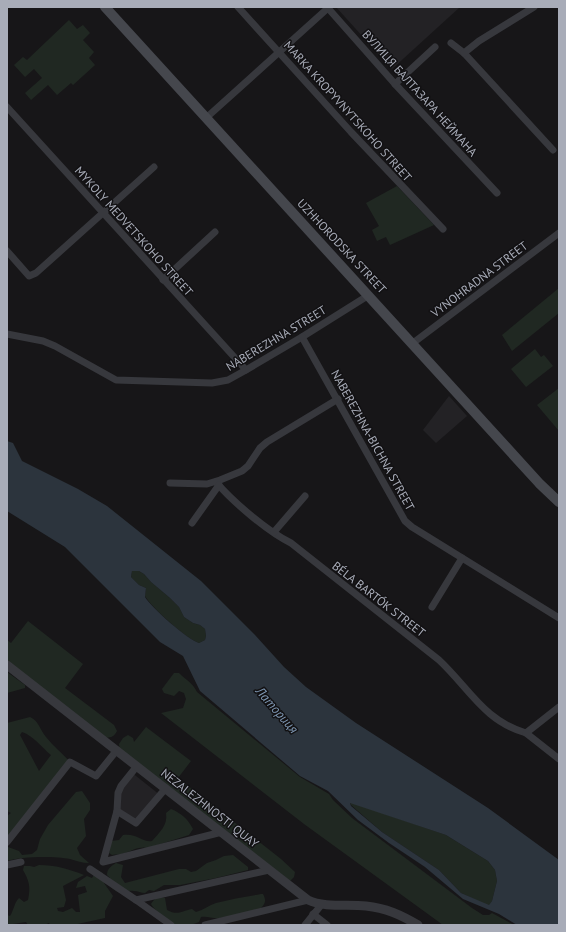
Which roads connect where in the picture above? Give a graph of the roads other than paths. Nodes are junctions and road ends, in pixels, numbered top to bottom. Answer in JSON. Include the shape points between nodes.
{"nodes":[{"id":1,"x":105,"y":7,"type":"edge"},
{"id":2,"x":238,"y":7,"type":"edge"},
{"id":3,"x":328,"y":7,"type":"edge"},
{"id":4,"x":534,"y":7,"type":"edge"},
{"id":5,"x":451,"y":43,"type":"dead end"},
{"id":6,"x":435,"y":47,"type":"dead end"},
{"id":7,"x":279,"y":52,"type":"junction"},
{"id":8,"x":464,"y":52,"type":"junction"},
{"id":9,"x":395,"y":84,"type":"junction"},
{"id":10,"x":7,"y":107,"type":"edge"},
{"id":11,"x":206,"y":118,"type":"junction"},
{"id":12,"x":553,"y":150,"type":"dead end"},
{"id":13,"x":154,"y":167,"type":"dead end"},
{"id":14,"x":497,"y":193,"type":"dead end"},
{"id":15,"x":103,"y":213,"type":"junction"},
{"id":16,"x":443,"y":229,"type":"dead end"},
{"id":17,"x":215,"y":232,"type":"dead end"},
{"id":18,"x":559,"y":233,"type":"edge"},
{"id":19,"x":7,"y":251,"type":"edge"},
{"id":20,"x":163,"y":280,"type":"junction"},
{"id":21,"x":369,"y":295,"type":"junction"},
{"id":22,"x":7,"y":334,"type":"edge"},
{"id":23,"x":302,"y":337,"type":"junction"},
{"id":24,"x":413,"y":343,"type":"junction"},
{"id":25,"x":246,"y":370,"type":"junction"},
{"id":26,"x":338,"y":400,"type":"junction"},
{"id":27,"x":170,"y":483,"type":"dead end"},
{"id":28,"x":218,"y":483,"type":"junction"},
{"id":29,"x":305,"y":496,"type":"dead end"},
{"id":30,"x":559,"y":502,"type":"edge"},
{"id":31,"x":192,"y":522,"type":"dead end"},
{"id":32,"x":274,"y":532,"type":"junction"},
{"id":33,"x":462,"y":558,"type":"junction"},
{"id":34,"x":432,"y":607,"type":"dead end"},
{"id":35,"x":559,"y":618,"type":"edge"},
{"id":36,"x":7,"y":665,"type":"edge"},
{"id":37,"x":559,"y":706,"type":"edge"},
{"id":38,"x":526,"y":733,"type":"junction"},
{"id":39,"x":117,"y":750,"type":"junction"},
{"id":40,"x":559,"y":759,"type":"edge"},
{"id":41,"x":137,"y":766,"type":"junction"},
{"id":42,"x":166,"y":788,"type":"junction"},
{"id":43,"x":117,"y":811,"type":"junction"},
{"id":44,"x":222,"y":832,"type":"junction"},
{"id":45,"x":7,"y":842,"type":"edge"},
{"id":46,"x":21,"y":862,"type":"dead end"},
{"id":47,"x":7,"y":865,"type":"edge"},
{"id":48,"x":90,"y":869,"type":"dead end"},
{"id":49,"x":269,"y":870,"type":"junction"},
{"id":50,"x":136,"y":900,"type":"junction"},
{"id":51,"x":308,"y":900,"type":"junction"},
{"id":52,"x":322,"y":904,"type":"junction"},
{"id":53,"x":314,"y":914,"type":"junction"},
{"id":54,"x":172,"y":925,"type":"edge"},
{"id":55,"x":205,"y":925,"type":"edge"},
{"id":56,"x":305,"y":925,"type":"edge"},
{"id":57,"x":327,"y":925,"type":"edge"},
{"id":58,"x":418,"y":925,"type":"edge"}],
"edges":[{"from":1,"to":11,"type":"main road","name":"UZHHORODSKA STREET"},
{"from":2,"to":7,"type":"street","name":"MARKA KROPYVNYTSKOHO STREET"},
{"from":3,"to":7,"type":"street"},
{"from":3,"to":9,"type":"street","name":"ВУЛИЦЯ БАЛТАЗАРА НЕЙМАНА"},
{"from":4,"to":8,"type":"street"},
{"from":5,"to":8,"type":"street"},
{"from":6,"to":9,"type":"street"},
{"from":7,"to":11,"type":"street"},
{"from":7,"to":16,"type":"street","name":"MARKA KROPYVNYTSKOHO STREET"},
{"from":8,"to":12,"type":"street"},
{"from":9,"to":14,"type":"street","name":"ВУЛИЦЯ БАЛТАЗАРА НЕЙМАНА"},
{"from":10,"to":15,"type":"street","name":"MYKOLY MEDVETSKOHO STREET"},
{"from":11,"to":21,"type":"main road","name":"UZHHORODSKA STREET"},
{"from":13,"to":15,"type":"street"},
{"from":15,"to":19,"type":"street","via":[[30,276]]},
{"from":15,"to":20,"type":"street","name":"MYKOLY MEDVETSKOHO STREET"},
{"from":17,"to":20,"type":"street"},
{"from":18,"to":24,"type":"street","name":"VYNOHRADNA STREET"},
{"from":20,"to":25,"type":"street","name":"MYKOLY MEDVETSKOHO STREET"},
{"from":21,"to":23,"type":"street","name":"NABEREZHNA STREET"},
{"from":21,"to":24,"type":"main road","name":"UZHHORODSKA STREET"},
{"from":22,"to":25,"type":"street","name":"NABEREZHNA STREET","via":[[56,346],[116,380],[212,384],[228,380]]},
{"from":23,"to":25,"type":"street","name":"NABEREZHNA STREET"},
{"from":23,"to":26,"type":"street","name":"NABEREZHNA-BICHNA STREET"},
{"from":24,"to":30,"type":"main road","name":"UZHHORODSKA STREET"},
{"from":26,"to":28,"type":"street","via":[[267,442],[248,466]]},
{"from":26,"to":33,"type":"street","name":"NABEREZHNA-BICHNA STREET","via":[[405,521]]},
{"from":27,"to":28,"type":"street"},
{"from":28,"to":31,"type":"street"},
{"from":28,"to":32,"type":"street","name":"BÉLA BARTÓK STREET","via":[[243,508]]},
{"from":29,"to":32,"type":"street"},
{"from":32,"to":38,"type":"street","name":"BÉLA BARTÓK STREET","via":[[439,660],[488,713],[507,726]]},
{"from":33,"to":34,"type":"street"},
{"from":33,"to":35,"type":"street","name":"NABEREZHNA-BICHNA STREET"},
{"from":36,"to":39,"type":"street","name":"NEZALEZHNOSTI QUAY"},
{"from":37,"to":38,"type":"street"},
{"from":38,"to":40,"type":"street","name":"BÉLA BARTÓK STREET"},
{"from":39,"to":41,"type":"street","name":"NEZALEZHNOSTI QUAY"},
{"from":39,"to":45,"type":"street","via":[[96,776],[70,762]]},
{"from":41,"to":42,"type":"street","name":"NEZALEZHNOSTI QUAY"},
{"from":41,"to":43,"type":"street","via":[[120,786]]},
{"from":42,"to":43,"type":"street","via":[[136,823]]},
{"from":42,"to":44,"type":"street","name":"NEZALEZHNOSTI QUAY"},
{"from":43,"to":44,"type":"street","via":[[103,862]]},
{"from":44,"to":49,"type":"street","name":"NEZALEZHNOSTI QUAY"},
{"from":46,"to":47,"type":"street"},
{"from":48,"to":50,"type":"street"},
{"from":49,"to":50,"type":"street"},
{"from":49,"to":51,"type":"street","name":"NEZALEZHNOSTI QUAY"},
{"from":50,"to":54,"type":"street"},
{"from":51,"to":52,"type":"street","name":"NEZALEZHNOSTI QUAY"},
{"from":51,"to":55,"type":"street"},
{"from":52,"to":53,"type":"street"},
{"from":52,"to":58,"type":"street","name":"NEZALEZHNOSTI QUAY","via":[[377,907],[398,914]]},
{"from":53,"to":56,"type":"street"},
{"from":53,"to":57,"type":"street"}]}
